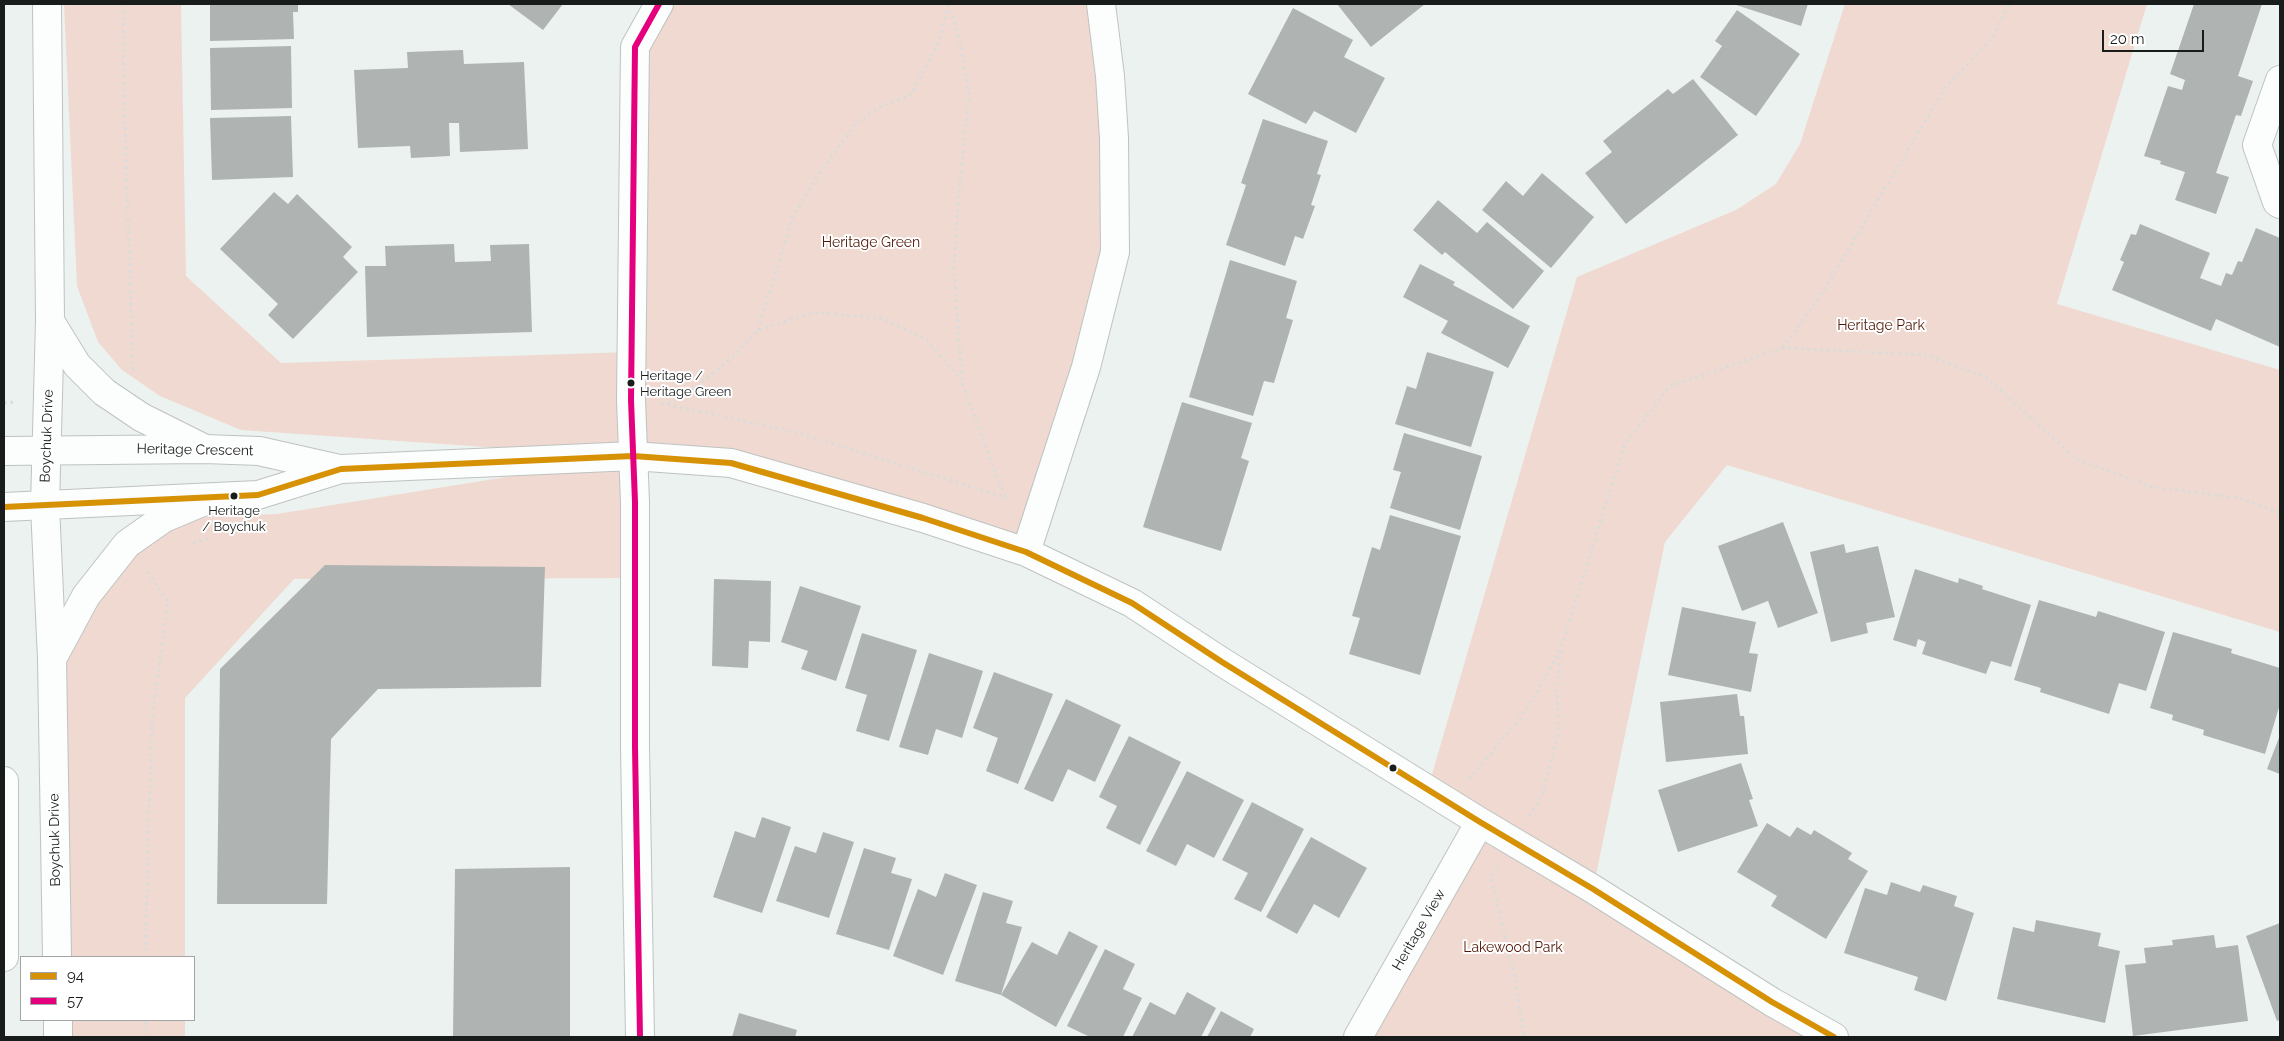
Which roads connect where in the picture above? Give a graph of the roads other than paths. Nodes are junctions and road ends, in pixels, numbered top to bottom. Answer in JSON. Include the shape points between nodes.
{"nodes":[{"id":1,"x":47,"y":4,"type":"edge"},
{"id":2,"x":659,"y":4,"type":"edge"},
{"id":3,"x":1101,"y":4,"type":"edge"},
{"id":4,"x":2280,"y":80,"type":"edge"},
{"id":5,"x":2280,"y":204,"type":"edge"},
{"id":6,"x":50,"y":321,"type":"junction"},
{"id":7,"x":206,"y":449,"type":"junction"},
{"id":8,"x":4,"y":451,"type":"edge"},
{"id":9,"x":47,"y":451,"type":"junction"},
{"id":10,"x":633,"y":456,"type":"junction"},
{"id":11,"x":341,"y":469,"type":"junction"},
{"id":12,"x":212,"y":498,"type":"junction"},
{"id":13,"x":45,"y":506,"type":"junction"},
{"id":14,"x":4,"y":508,"type":"edge"},
{"id":15,"x":1026,"y":552,"type":"junction"},
{"id":16,"x":52,"y":659,"type":"junction"},
{"id":17,"x":4,"y":781,"type":"edge"},
{"id":18,"x":1480,"y":822,"type":"junction"},
{"id":19,"x":57,"y":956,"type":"edge"},
{"id":20,"x":4,"y":957,"type":"edge"},
{"id":21,"x":58,"y":1021,"type":"edge"},
{"id":22,"x":58,"y":1037,"type":"edge"},
{"id":23,"x":640,"y":1037,"type":"edge"},
{"id":24,"x":1358,"y":1037,"type":"edge"},
{"id":25,"x":1834,"y":1037,"type":"edge"}],
"edges":[{"from":1,"to":6,"type":"street","name":"Boychuk Drive"},
{"from":2,"to":10,"type":"street","via":[[635,47]]},
{"from":3,"to":15,"type":"street","via":[[1114,138],[1115,252],[1086,367]]},
{"from":4,"to":5,"type":"street","via":[[2257,146]]},
{"from":6,"to":7,"type":"street","via":[[77,366],[104,392],[141,416]]},
{"from":6,"to":9,"type":"street","name":"Boychuk Drive"},
{"from":7,"to":9,"type":"street","name":"Heritage Crescent"},
{"from":7,"to":11,"type":"street","name":"Heritage Crescent","via":[[259,451]]},
{"from":8,"to":9,"type":"street","name":"Heritage Crescent"},
{"from":9,"to":13,"type":"street","name":"Boychuk Drive"},
{"from":10,"to":11,"type":"street","name":"Heritage Crescent"},
{"from":10,"to":15,"type":"street","name":"Heritage Crescent","via":[[731,463],[923,518]]},
{"from":10,"to":23,"type":"street"},
{"from":11,"to":12,"type":"street","name":"Heritage Crescent","via":[[258,495]]},
{"from":12,"to":13,"type":"street","name":"Heritage Crescent"},
{"from":12,"to":16,"type":"street","via":[[164,518],[127,544],[86,596]]},
{"from":13,"to":14,"type":"street","name":"Heritage Crescent"},
{"from":13,"to":16,"type":"street","name":"Boychuk Drive"},
{"from":15,"to":18,"type":"street","name":"Heritage Crescent","via":[[1132,603]]},
{"from":16,"to":19,"type":"street","name":"Boychuk Drive"},
{"from":17,"to":20,"type":"street"},
{"from":18,"to":24,"type":"street","name":"Heritage View"},
{"from":18,"to":25,"type":"street","name":"Heritage Crescent"},
{"from":21,"to":22,"type":"street"}]}
